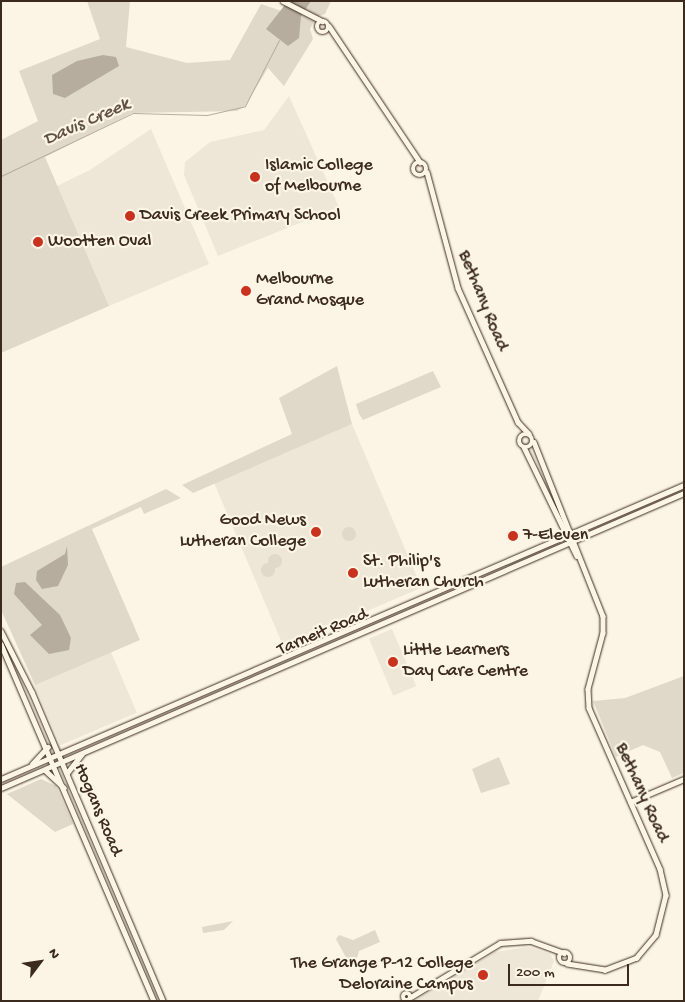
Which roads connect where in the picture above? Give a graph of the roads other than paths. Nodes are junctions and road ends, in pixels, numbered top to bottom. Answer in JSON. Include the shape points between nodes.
{"nodes":[{"id":1,"x":283,"y":1,"type":"edge"},
{"id":2,"x":309,"y":15,"type":"junction"},
{"id":3,"x":322,"y":21,"type":"junction"},
{"id":4,"x":329,"y":26,"type":"junction"},
{"id":5,"x":317,"y":27,"type":"junction"},
{"id":6,"x":326,"y":33,"type":"junction"},
{"id":7,"x":335,"y":36,"type":"junction"},
{"id":8,"x":410,"y":152,"type":"junction"},
{"id":9,"x":420,"y":162,"type":"junction"},
{"id":10,"x":413,"y":167,"type":"junction"},
{"id":11,"x":427,"y":172,"type":"junction"},
{"id":12,"x":420,"y":176,"type":"junction"},
{"id":13,"x":429,"y":187,"type":"junction"},
{"id":14,"x":518,"y":422,"type":"junction"},
{"id":15,"x":529,"y":434,"type":"junction"},
{"id":16,"x":520,"y":437,"type":"junction"},
{"id":17,"x":534,"y":442,"type":"junction"},
{"id":18,"x":524,"y":447,"type":"junction"},
{"id":19,"x":684,"y":485,"type":"edge"},
{"id":20,"x":671,"y":491,"type":"junction"},
{"id":21,"x":684,"y":491,"type":"edge"},
{"id":22,"x":568,"y":534,"type":"junction"},
{"id":23,"x":572,"y":541,"type":"junction"},
{"id":24,"x":1,"y":631,"type":"edge"},
{"id":25,"x":1,"y":644,"type":"edge"},
{"id":26,"x":10,"y":649,"type":"junction"},
{"id":27,"x":32,"y":692,"type":"junction"},
{"id":28,"x":38,"y":726,"type":"junction"},
{"id":29,"x":48,"y":747,"type":"junction"},
{"id":30,"x":83,"y":753,"type":"junction"},
{"id":31,"x":59,"y":754,"type":"junction"},
{"id":32,"x":53,"y":758,"type":"junction"},
{"id":33,"x":62,"y":761,"type":"junction"},
{"id":34,"x":56,"y":764,"type":"junction"},
{"id":35,"x":30,"y":767,"type":"junction"},
{"id":36,"x":45,"y":770,"type":"junction"},
{"id":37,"x":67,"y":774,"type":"junction"},
{"id":38,"x":1,"y":779,"type":"edge"},
{"id":39,"x":684,"y":779,"type":"edge"},
{"id":40,"x":1,"y":788,"type":"edge"},
{"id":41,"x":66,"y":790,"type":"junction"},
{"id":42,"x":630,"y":802,"type":"junction"},
{"id":43,"x":137,"y":938,"type":"junction"},
{"id":44,"x":129,"y":941,"type":"junction"},
{"id":45,"x":555,"y":950,"type":"junction"},
{"id":46,"x":564,"y":952,"type":"junction"},
{"id":47,"x":571,"y":957,"type":"junction"},
{"id":48,"x":559,"y":958,"type":"junction"},
{"id":49,"x":567,"y":964,"type":"junction"},
{"id":50,"x":578,"y":965,"type":"junction"},
{"id":51,"x":407,"y":997,"type":"edge"},
{"id":52,"x":154,"y":1001,"type":"edge"},
{"id":53,"x":163,"y":1001,"type":"edge"},
{"id":54,"x":400,"y":1001,"type":"edge"}],
"edges":[{"from":1,"to":2,"type":"street"},
{"from":2,"to":3,"type":"street"},
{"from":2,"to":5,"type":"street"},
{"from":3,"to":4,"type":"street"},
{"from":3,"to":5,"type":"street"},
{"from":4,"to":6,"type":"street"},
{"from":4,"to":7,"type":"street"},
{"from":5,"to":6,"type":"street"},
{"from":6,"to":7,"type":"street"},
{"from":7,"to":8,"type":"street"},
{"from":8,"to":9,"type":"street"},
{"from":8,"to":10,"type":"street"},
{"from":9,"to":10,"type":"street"},
{"from":9,"to":11,"type":"street"},
{"from":10,"to":12,"type":"street","name":"Bethany Road"},
{"from":11,"to":12,"type":"street"},
{"from":11,"to":13,"type":"street","name":"Bethany Road"},
{"from":12,"to":13,"type":"street","name":"Bethany Road"},
{"from":13,"to":14,"type":"street","name":"Bethany Road","via":[[456,282]]},
{"from":14,"to":15,"type":"street","name":"Bethany Road"},
{"from":14,"to":16,"type":"street","name":"Bethany Road"},
{"from":15,"to":16,"type":"street"},
{"from":15,"to":17,"type":"street","name":"Bethany Road"},
{"from":16,"to":18,"type":"street","name":"Bethany Road"},
{"from":17,"to":18,"type":"street"},
{"from":17,"to":22,"type":"street","name":"Bethany Road"},
{"from":18,"to":22,"type":"street","name":"Bethany Road"},
{"from":19,"to":20,"type":"street","name":"Tarneit Road"},
{"from":20,"to":21,"type":"street"},
{"from":20,"to":22,"type":"street","name":"Tarneit Road"},
{"from":21,"to":23,"type":"street","name":"Tarneit Road"},
{"from":22,"to":23,"type":"street","name":"Bethany Road"},
{"from":22,"to":31,"type":"street","name":"Tarneit Road"},
{"from":23,"to":30,"type":"street","name":"Tarneit Road"},
{"from":23,"to":42,"type":"street","name":"Bethany Road","via":[[604,628],[588,702]]},
{"from":24,"to":26,"type":"street","name":"Hogans Road"},
{"from":25,"to":26,"type":"street"},
{"from":25,"to":28,"type":"street","name":"Hogans Road"},
{"from":26,"to":27,"type":"street","name":"Hogans Road"},
{"from":27,"to":28,"type":"street","via":[[28,697]]},
{"from":27,"to":31,"type":"street","name":"Hogans Road"},
{"from":28,"to":29,"type":"street","name":"Hogans Road"},
{"from":29,"to":32,"type":"street","name":"Hogans Road"},
{"from":29,"to":35,"type":"street"},
{"from":30,"to":33,"type":"street","name":"Tarneit Road"},
{"from":30,"to":37,"type":"street"},
{"from":31,"to":32,"type":"street","name":"Tarneit Road"},
{"from":31,"to":33,"type":"street","name":"Hogans Road"},
{"from":32,"to":34,"type":"street","name":"Hogans Road"},
{"from":32,"to":35,"type":"street","name":"Tarneit Road"},
{"from":33,"to":34,"type":"street","name":"Tarneit Road"},
{"from":33,"to":37,"type":"street","name":"Hogans Road"},
{"from":34,"to":36,"type":"street","name":"Tarneit Road"},
{"from":34,"to":41,"type":"street","name":"Hogans Road"},
{"from":35,"to":38,"type":"street","name":"Tarneit Road"},
{"from":36,"to":40,"type":"street","name":"Tarneit Road"},
{"from":36,"to":41,"type":"street"},
{"from":37,"to":43,"type":"street","name":"Hogans Road"},
{"from":39,"to":42,"type":"street"},
{"from":41,"to":44,"type":"street","name":"Hogans Road"},
{"from":42,"to":50,"type":"street","name":"Bethany Road","via":[[662,875],[666,895],[662,918],[648,947],[630,963],[605,970]]},
{"from":43,"to":44,"type":"street"},
{"from":43,"to":53,"type":"street","name":"Hogans Road"},
{"from":44,"to":52,"type":"street","name":"Hogans Road"},
{"from":45,"to":46,"type":"street"},
{"from":45,"to":48,"type":"street"},
{"from":45,"to":51,"type":"street","via":[[531,941],[500,943]]},
{"from":46,"to":47,"type":"street"},
{"from":46,"to":48,"type":"street"},
{"from":47,"to":49,"type":"street"},
{"from":47,"to":50,"type":"street"},
{"from":48,"to":49,"type":"street"},
{"from":49,"to":50,"type":"street","name":"Bethany Road"},
{"from":51,"to":54,"type":"street"}]}
